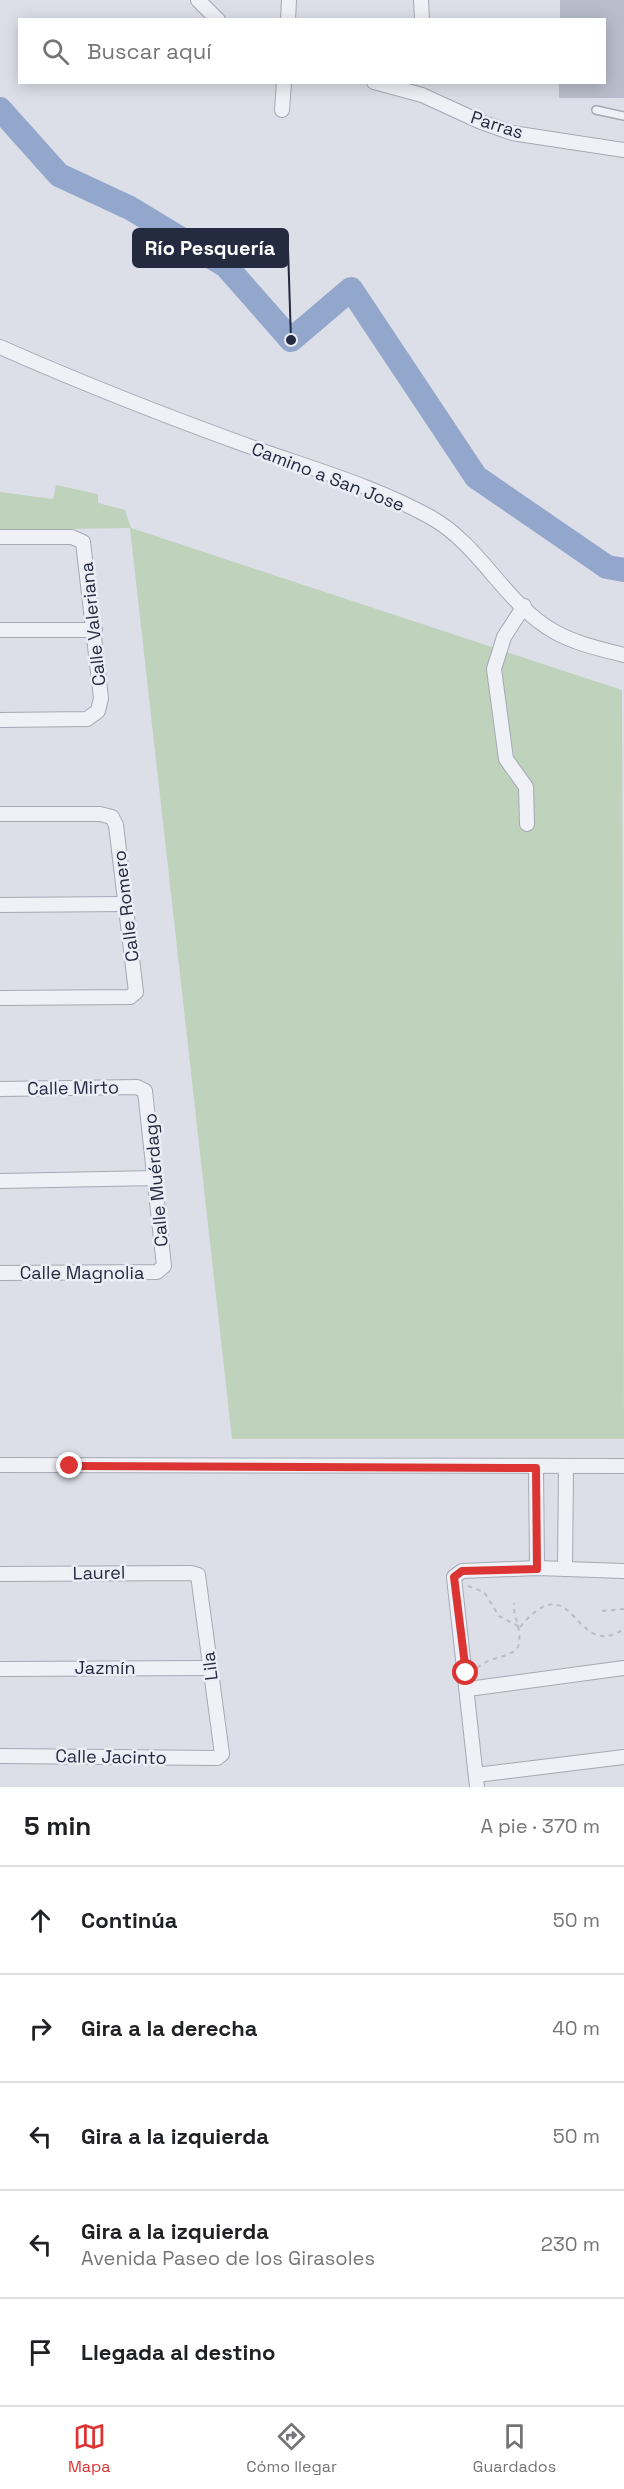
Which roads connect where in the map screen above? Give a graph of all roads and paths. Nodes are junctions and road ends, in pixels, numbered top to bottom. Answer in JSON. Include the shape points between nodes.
{"nodes":[{"id":1,"x":198,"y":0,"type":"edge"},
{"id":2,"x":289,"y":0,"type":"edge"},
{"id":3,"x":422,"y":0,"type":"edge"},
{"id":4,"x":216,"y":18,"type":"edge"},
{"id":5,"x":288,"y":18,"type":"edge"},
{"id":6,"x":422,"y":18,"type":"edge"},
{"id":7,"x":284,"y":84,"type":"edge"},
{"id":8,"x":388,"y":84,"type":"edge"},
{"id":9,"x":422,"y":89,"type":"edge"},
{"id":10,"x":282,"y":110,"type":"dead end"},
{"id":11,"x":596,"y":110,"type":"dead end"},
{"id":12,"x":624,"y":116,"type":"edge"},
{"id":13,"x":624,"y":150,"type":"edge"},
{"id":14,"x":0,"y":347,"type":"edge"},
{"id":15,"x":0,"y":537,"type":"edge"},
{"id":16,"x":524,"y":606,"type":"junction"},
{"id":17,"x":0,"y":630,"type":"edge"},
{"id":18,"x":95,"y":630,"type":"junction"},
{"id":19,"x":624,"y":655,"type":"edge"},
{"id":20,"x":0,"y":720,"type":"edge"},
{"id":21,"x":0,"y":814,"type":"edge"},
{"id":22,"x":527,"y":824,"type":"dead end"},
{"id":23,"x":124,"y":904,"type":"junction"},
{"id":24,"x":0,"y":905,"type":"edge"},
{"id":25,"x":0,"y":998,"type":"edge"},
{"id":26,"x":0,"y":1089,"type":"edge"},
{"id":27,"x":145,"y":1091,"type":"joint"},
{"id":28,"x":156,"y":1178,"type":"junction"},
{"id":29,"x":0,"y":1181,"type":"edge"},
{"id":30,"x":163,"y":1269,"type":"joint"},
{"id":31,"x":0,"y":1273,"type":"edge"},
{"id":32,"x":0,"y":1465,"type":"edge"},
{"id":33,"x":624,"y":1466,"type":"edge"},
{"id":34,"x":536,"y":1468,"type":"junction"},
{"id":35,"x":566,"y":1468,"type":"junction"},
{"id":36,"x":537,"y":1569,"type":"junction"},
{"id":37,"x":565,"y":1569,"type":"junction"},
{"id":38,"x":624,"y":1571,"type":"edge"},
{"id":39,"x":0,"y":1575,"type":"edge"},
{"id":40,"x":198,"y":1575,"type":"joint"},
{"id":41,"x":465,"y":1585,"type":"dead end"},
{"id":42,"x":514,"y":1603,"type":"dead end"},
{"id":43,"x":624,"y":1609,"type":"edge"},
{"id":44,"x":602,"y":1611,"type":"dead end"},
{"id":45,"x":520,"y":1627,"type":"junction"},
{"id":46,"x":624,"y":1629,"type":"edge"},
{"id":47,"x":0,"y":1668,"type":"edge"},
{"id":48,"x":210,"y":1668,"type":"junction"},
{"id":49,"x":624,"y":1668,"type":"edge"},
{"id":50,"x":466,"y":1673,"type":"junction"},
{"id":51,"x":468,"y":1689,"type":"junction"},
{"id":52,"x":0,"y":1756,"type":"edge"},
{"id":53,"x":222,"y":1756,"type":"joint"},
{"id":54,"x":624,"y":1757,"type":"edge"},
{"id":55,"x":477,"y":1781,"type":"edge"}],
"edges":[{"from":1,"to":4,"type":"street"},
{"from":2,"to":5,"type":"street"},
{"from":3,"to":6,"type":"street"},
{"from":7,"to":10,"type":"street"},
{"from":8,"to":9,"type":"street","name":"Parras"},
{"from":9,"to":13,"type":"street","name":"Parras","via":[[481,122],[512,133]]},
{"from":11,"to":12,"type":"lane"},
{"from":14,"to":16,"type":"street","name":"Camino a San Jose","via":[[128,402],[379,493],[433,519],[459,538]]},
{"from":15,"to":18,"type":"street","name":"Calle Valeriana","via":[[79,538],[85,548]]},
{"from":16,"to":19,"type":"street","name":"Camino a San Jose","via":[[554,631],[581,644]]},
{"from":16,"to":22,"type":"street","via":[[504,637],[494,669],[506,759],[526,787]]},
{"from":17,"to":18,"type":"street"},
{"from":18,"to":20,"type":"street","name":"Calle Valeriana","via":[[101,686],[98,711],[87,719]]},
{"from":21,"to":23,"type":"street","name":"Calle Romero","via":[[112,817]]},
{"from":23,"to":24,"type":"street"},
{"from":23,"to":25,"type":"street","name":"Calle Romero","via":[[134,995]]},
{"from":26,"to":27,"type":"street","name":"Calle Mirto","via":[[137,1087]]},
{"from":27,"to":28,"type":"street","name":"Calle Muérdago"},
{"from":28,"to":29,"type":"street"},
{"from":28,"to":30,"type":"street","name":"Calle Muérdago"},
{"from":30,"to":31,"type":"street","name":"Calle Magnolia"},
{"from":32,"to":34,"type":"street"},
{"from":33,"to":35,"type":"street"},
{"from":34,"to":35,"type":"street"},
{"from":34,"to":36,"type":"street"},
{"from":35,"to":37,"type":"street"},
{"from":36,"to":37,"type":"street"},
{"from":36,"to":50,"type":"street","via":[[462,1571],[454,1577]]},
{"from":37,"to":38,"type":"street"},
{"from":39,"to":40,"type":"street","name":"Laurel"},
{"from":40,"to":48,"type":"street","name":"Lila"},
{"from":41,"to":45,"type":"path","via":[[484,1592],[499,1616]]},
{"from":42,"to":45,"type":"path"},
{"from":43,"to":44,"type":"path"},
{"from":45,"to":46,"type":"path","via":[[539,1607],[549,1604],[566,1607],[594,1635],[603,1637]]},
{"from":45,"to":50,"type":"path","via":[[514,1652],[485,1660],[479,1668]]},
{"from":47,"to":48,"type":"street","name":"Jazmín"},
{"from":48,"to":53,"type":"street","name":"Lila"},
{"from":49,"to":51,"type":"street"},
{"from":50,"to":51,"type":"street"},
{"from":51,"to":55,"type":"street"},
{"from":52,"to":53,"type":"street","name":"Calle Jacinto"},
{"from":54,"to":55,"type":"street"}]}
